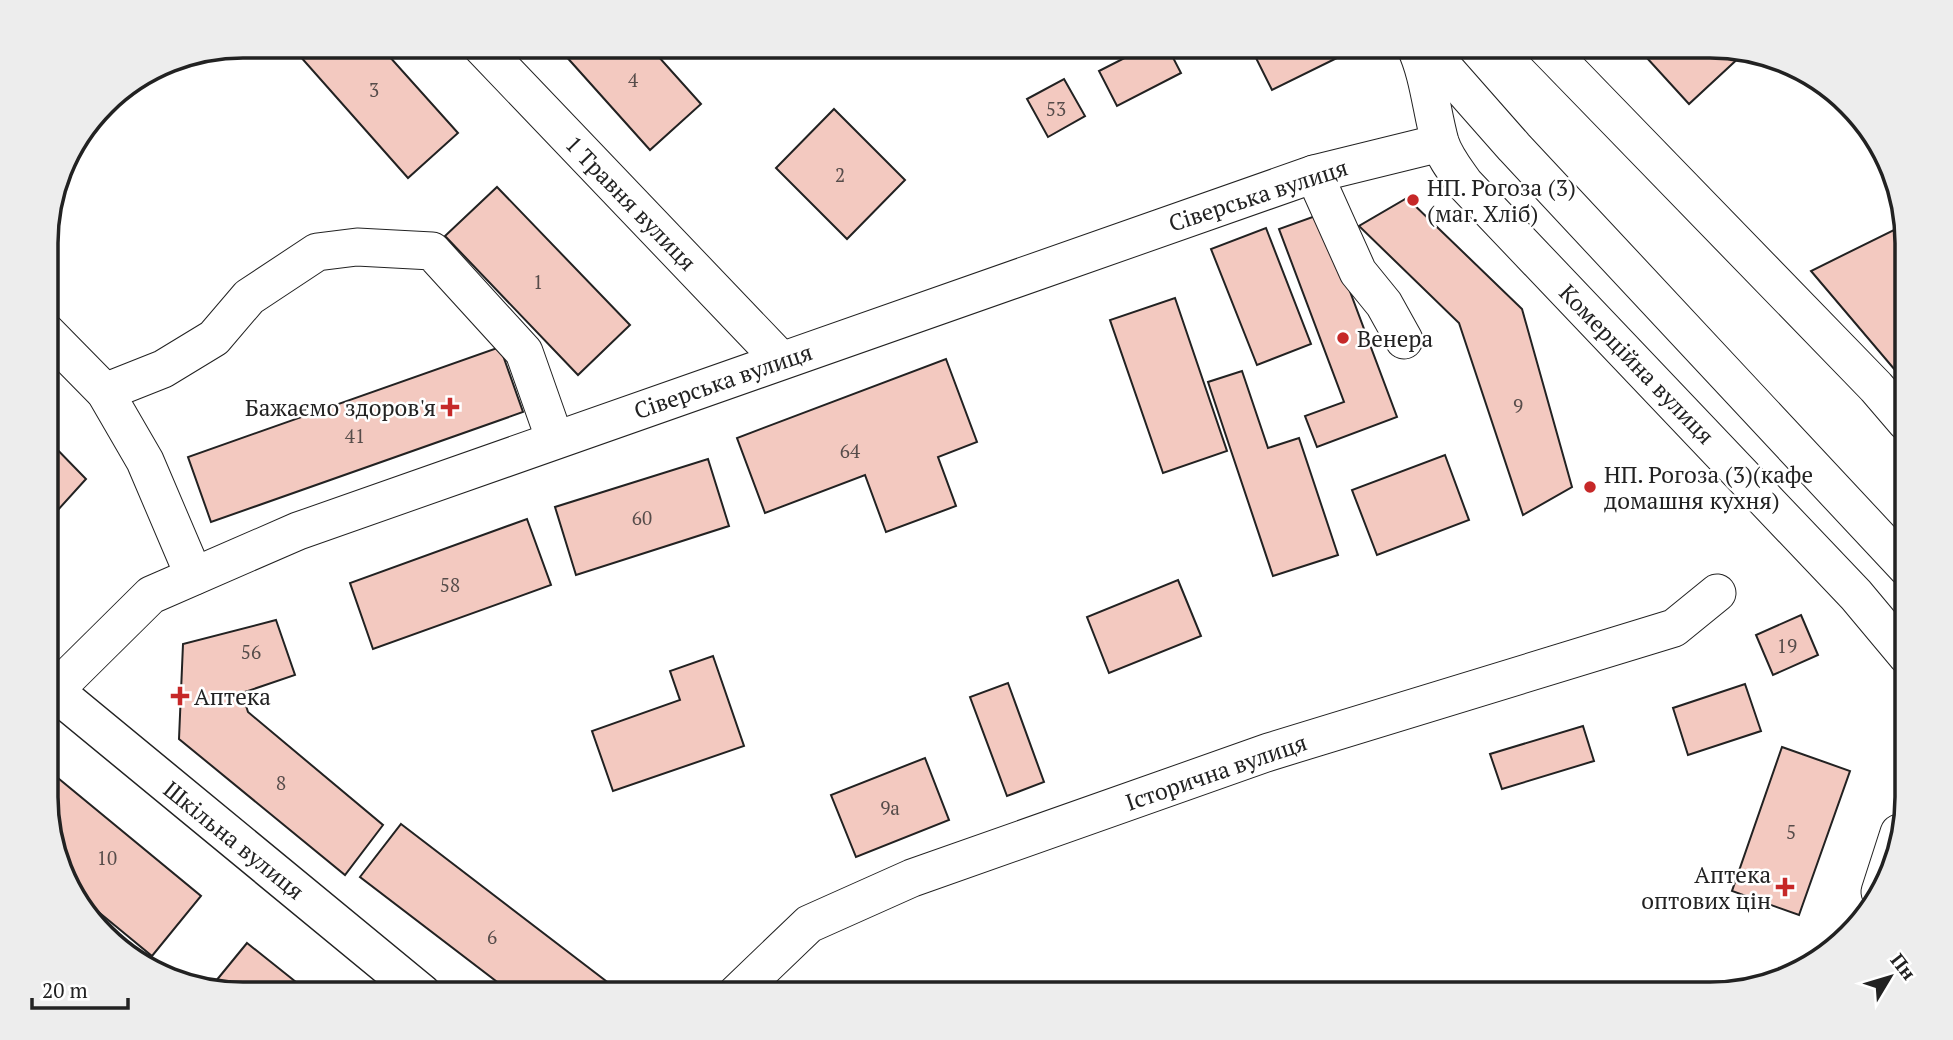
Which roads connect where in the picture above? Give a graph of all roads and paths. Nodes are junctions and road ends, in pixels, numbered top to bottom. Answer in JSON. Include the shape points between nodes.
{"nodes":[{"id":1,"x":492,"y":58,"type":"edge"},
{"id":2,"x":1419,"y":58,"type":"edge"},
{"id":3,"x":1436,"y":58,"type":"edge"},
{"id":4,"x":1557,"y":58,"type":"edge"},
{"id":5,"x":1440,"y":143,"type":"junction"},
{"id":6,"x":1314,"y":174,"type":"junction"},
{"id":7,"x":1404,"y":340,"type":"dead end"},
{"id":8,"x":58,"y":344,"type":"edge"},
{"id":9,"x":781,"y":360,"type":"junction"},
{"id":10,"x":105,"y":392,"type":"junction"},
{"id":11,"x":1895,"y":409,"type":"edge"},
{"id":12,"x":555,"y":440,"type":"junction"},
{"id":13,"x":1895,"y":555,"type":"edge"},
{"id":14,"x":194,"y":576,"type":"junction"},
{"id":15,"x":1717,"y":593,"type":"dead end"},
{"id":16,"x":1895,"y":641,"type":"edge"},
{"id":17,"x":58,"y":683,"type":"edge"},
{"id":18,"x":58,"y":698,"type":"edge"},
{"id":19,"x":406,"y":982,"type":"edge"},
{"id":20,"x":748,"y":982,"type":"edge"}],
"edges":[{"from":1,"to":9,"type":"street","name":"1 Травня вулиця"},
{"from":2,"to":5,"type":"street","name":"Комерційна вулиця"},
{"from":3,"to":13,"type":"street"},
{"from":4,"to":11,"type":"street"},
{"from":5,"to":6,"type":"street","name":"Сіверська вулиця"},
{"from":5,"to":16,"type":"street","name":"Комерційна вулиця","via":[[1455,171],[1480,201],[1857,595]]},
{"from":6,"to":7,"type":"street","via":[[1358,272],[1384,304]]},
{"from":6,"to":9,"type":"street","name":"Сіверська вулиця"},
{"from":8,"to":10,"type":"street"},
{"from":9,"to":12,"type":"street","name":"Сіверська вулиця"},
{"from":10,"to":12,"type":"street","via":[[163,369],[214,338],[249,297],[317,252],[357,247],[432,251],[524,352]]},
{"from":10,"to":14,"type":"street","via":[[145,461]]},
{"from":12,"to":14,"type":"street","name":"Сіверська вулиця","via":[[298,531]]},
{"from":14,"to":17,"type":"street","name":"Сіверська вулиця","via":[[151,595]]},
{"from":15,"to":20,"type":"street","name":"Історична вулиця","via":[[1674,628],[1269,752],[912,878],[809,923]]},
{"from":18,"to":19,"type":"main road","name":"Шкільна вулиця"}]}
